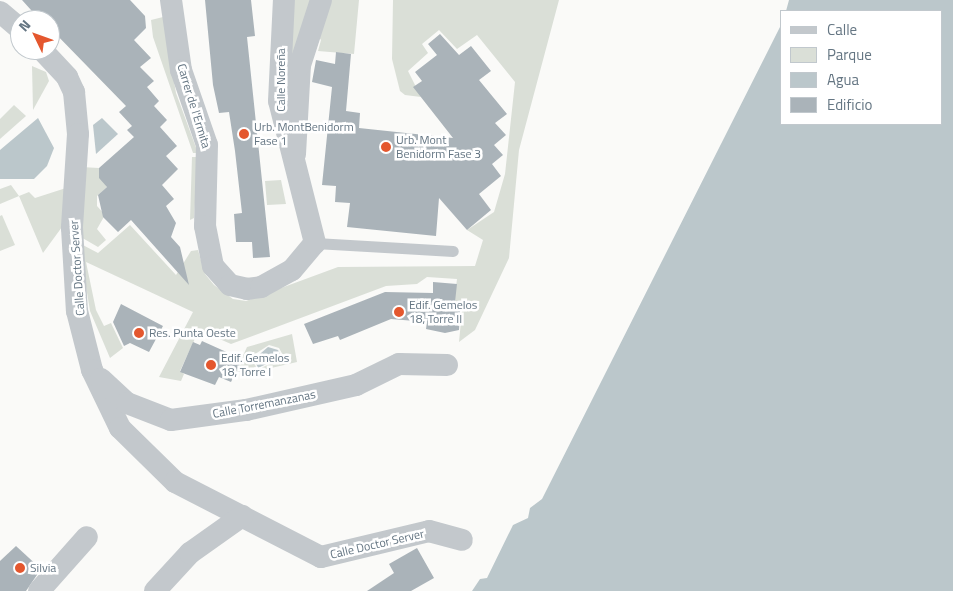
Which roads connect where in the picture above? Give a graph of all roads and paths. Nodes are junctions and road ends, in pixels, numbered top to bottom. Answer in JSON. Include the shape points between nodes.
{"nodes":[{"id":1,"x":171,"y":0,"type":"edge"},
{"id":2,"x":284,"y":0,"type":"edge"},
{"id":3,"x":321,"y":0,"type":"edge"},
{"id":4,"x":0,"y":12,"type":"edge"},
{"id":5,"x":10,"y":20,"type":"edge"},
{"id":6,"x":51,"y":60,"type":"edge"},
{"id":7,"x":294,"y":158,"type":"junction"},
{"id":8,"x":315,"y":243,"type":"junction"},
{"id":9,"x":453,"y":251,"type":"dead end"},
{"id":10,"x":447,"y":365,"type":"dead end"},
{"id":11,"x":92,"y":370,"type":"junction"},
{"id":12,"x":242,"y":516,"type":"junction"},
{"id":13,"x":87,"y":537,"type":"dead end"},
{"id":14,"x":462,"y":540,"type":"dead end"},
{"id":15,"x":39,"y":591,"type":"edge"},
{"id":16,"x":155,"y":591,"type":"edge"}],
"edges":[{"from":1,"to":8,"type":"street","name":"Carrer de l'Ermita","via":[[181,70],[207,145],[205,226],[213,266],[230,285],[261,287],[292,270]]},
{"from":2,"to":7,"type":"street","name":"Calle Noreña","via":[[278,101],[283,132]]},
{"from":3,"to":7,"type":"street","via":[[300,65]]},
{"from":4,"to":5,"type":"street"},
{"from":6,"to":11,"type":"street","name":"Calle Doctor Server","via":[[67,77],[77,110],[72,228],[77,311]]},
{"from":7,"to":8,"type":"street"},
{"from":8,"to":9,"type":"lane"},
{"from":10,"to":11,"type":"street","name":"Calle Torremanzanas","via":[[399,364],[356,386],[246,410],[171,420],[127,403]]},
{"from":11,"to":12,"type":"street","name":"Calle Doctor Server","via":[[127,434],[176,482]]},
{"from":12,"to":14,"type":"street","name":"Calle Doctor Server","via":[[321,556],[428,531]]},
{"from":12,"to":16,"type":"street","via":[[190,553]]},
{"from":13,"to":15,"type":"street"}]}
